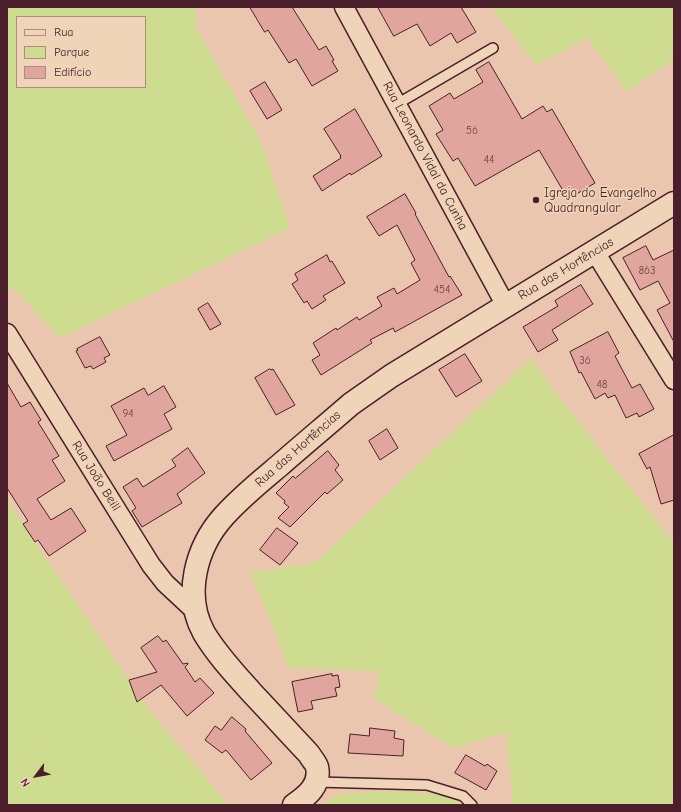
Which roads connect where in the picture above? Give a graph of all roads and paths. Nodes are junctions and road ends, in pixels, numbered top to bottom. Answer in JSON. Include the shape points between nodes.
{"nodes":[{"id":1,"x":344,"y":7,"type":"edge"},
{"id":2,"x":493,"y":48,"type":"dead end"},
{"id":3,"x":397,"y":104,"type":"junction"},
{"id":4,"x":674,"y":203,"type":"edge"},
{"id":5,"x":595,"y":252,"type":"junction"},
{"id":6,"x":506,"y":306,"type":"junction"},
{"id":7,"x":7,"y":333,"type":"edge"},
{"id":8,"x":674,"y":380,"type":"edge"},
{"id":9,"x":195,"y":611,"type":"junction"},
{"id":10,"x":317,"y":782,"type":"junction"},
{"id":11,"x":294,"y":805,"type":"edge"},
{"id":12,"x":472,"y":805,"type":"edge"}],
"edges":[{"from":1,"to":3,"type":"street","name":"Rua Leonardo Vidal da Cunha"},
{"from":2,"to":3,"type":"lane"},
{"from":3,"to":6,"type":"street","name":"Rua Leonardo Vidal da Cunha"},
{"from":4,"to":5,"type":"street","name":"Rua das Hortências"},
{"from":5,"to":6,"type":"street","name":"Rua das Hortências"},
{"from":5,"to":8,"type":"street"},
{"from":6,"to":9,"type":"street","name":"Rua das Hortências","via":[[391,376],[351,404],[223,516],[209,536],[198,560],[193,585]]},
{"from":7,"to":9,"type":"street","name":"Rua João Beill","via":[[151,565]]},
{"from":9,"to":10,"type":"street","name":"Rua das Hortências","via":[[215,650],[309,754],[317,767]]},
{"from":10,"to":11,"type":"street","via":[[310,793]]},
{"from":10,"to":12,"type":"lane","via":[[427,785],[463,796]]}]}
